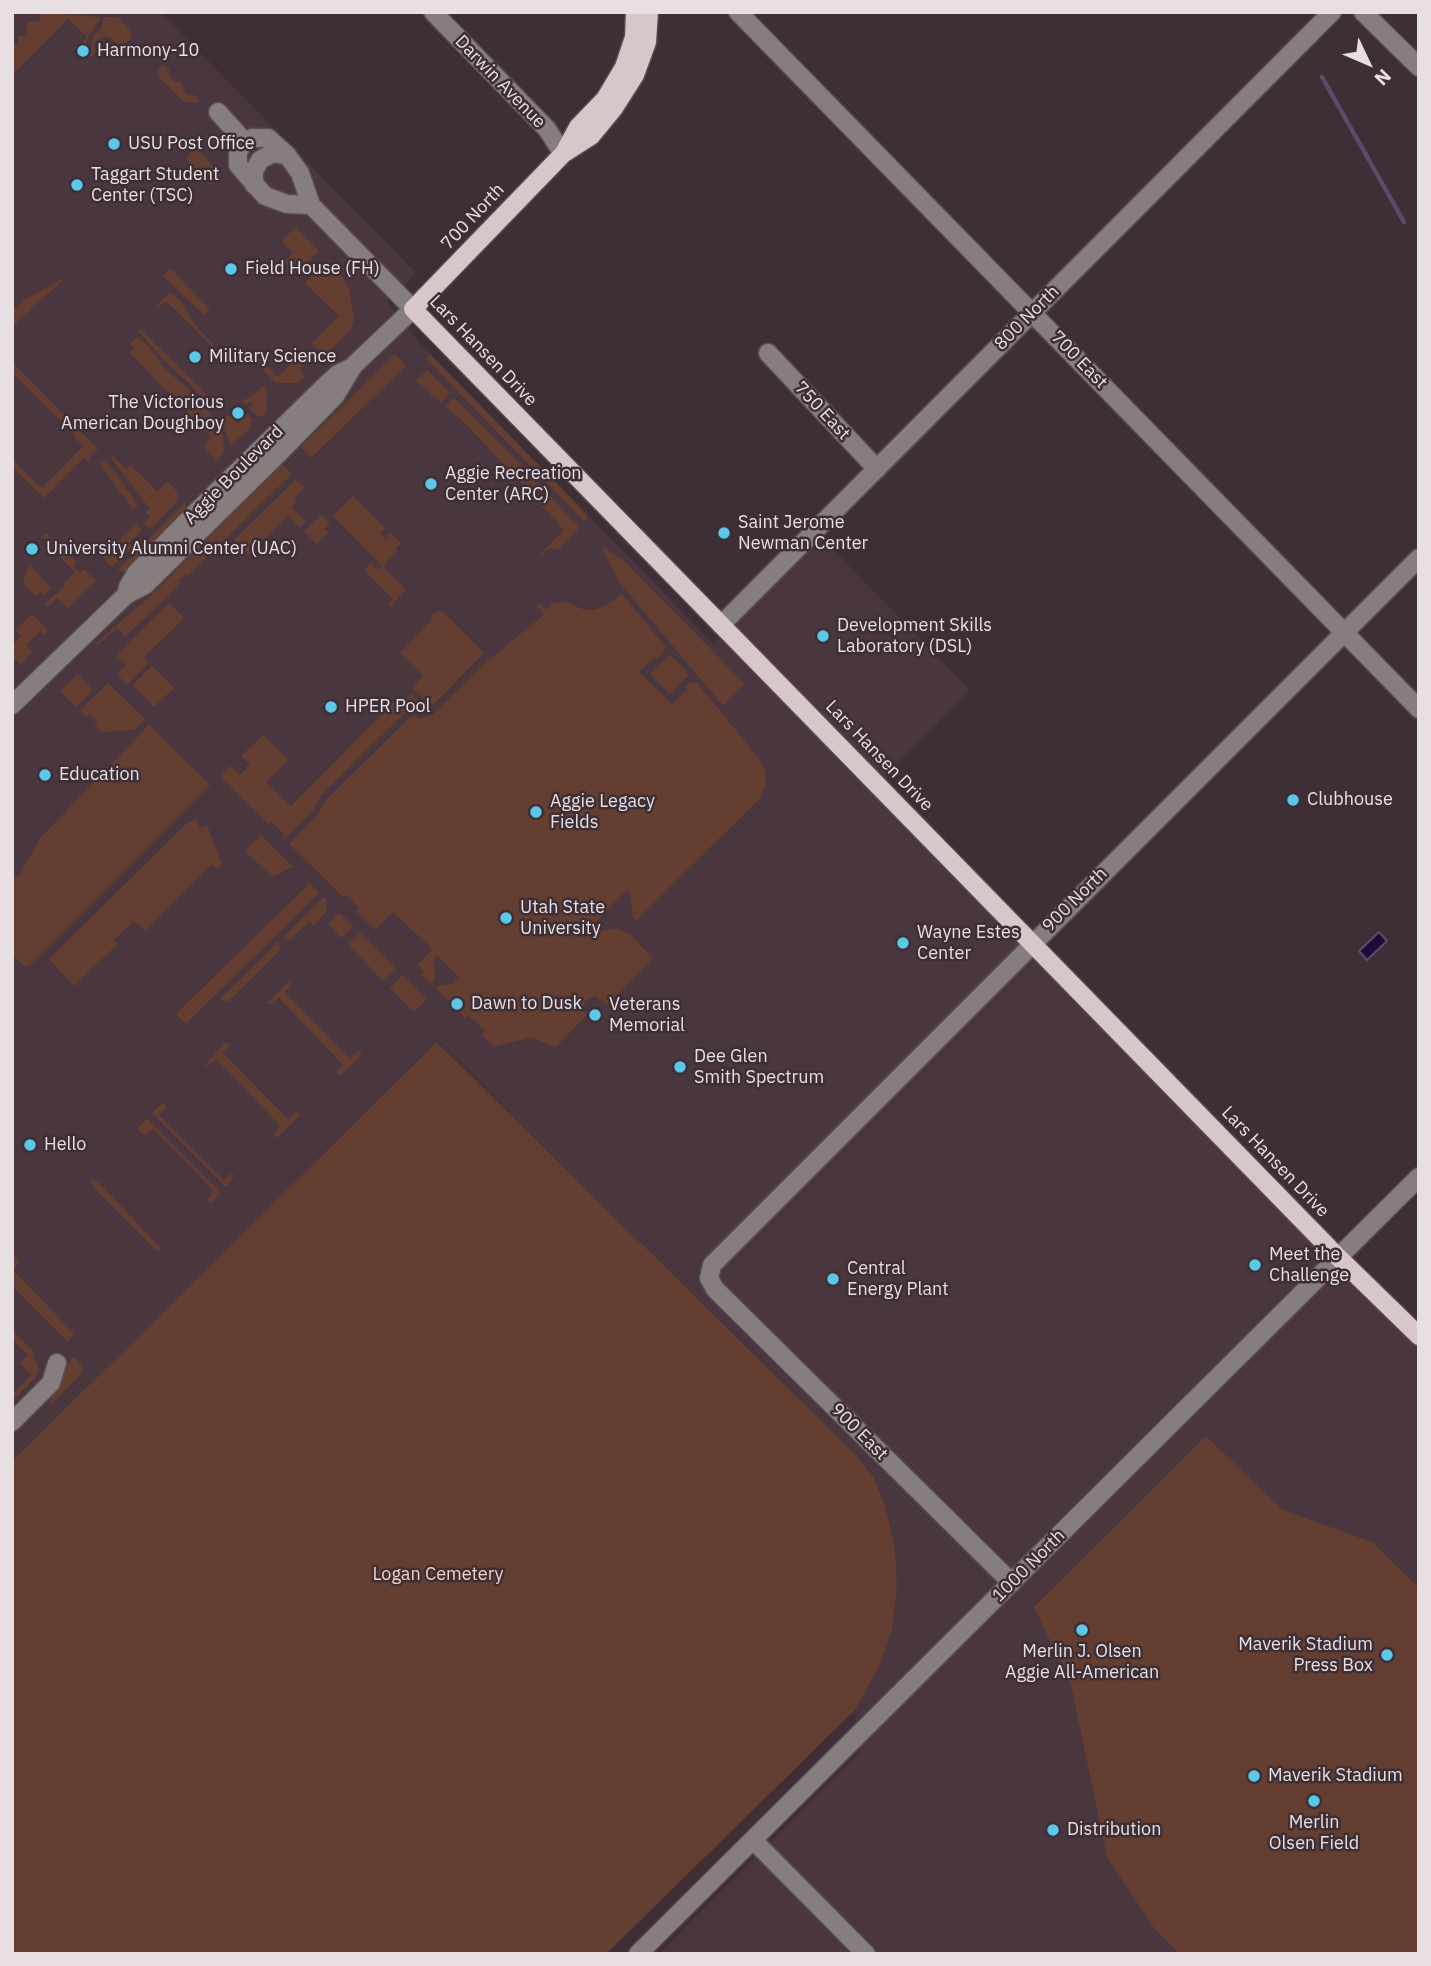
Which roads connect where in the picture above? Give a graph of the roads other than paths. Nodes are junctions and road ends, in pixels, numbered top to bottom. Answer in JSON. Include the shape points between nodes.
{"nodes":[{"id":1,"x":433,"y":12,"type":"edge"},
{"id":2,"x":635,"y":12,"type":"edge"},
{"id":3,"x":649,"y":12,"type":"edge"},
{"id":4,"x":738,"y":12,"type":"edge"},
{"id":5,"x":1332,"y":12,"type":"edge"},
{"id":6,"x":1363,"y":12,"type":"edge"},
{"id":7,"x":1419,"y":67,"type":"edge"},
{"id":8,"x":218,"y":112,"type":"dead end"},
{"id":9,"x":244,"y":142,"type":"junction"},
{"id":10,"x":563,"y":154,"type":"junction"},
{"id":11,"x":287,"y":155,"type":"junction"},
{"id":12,"x":254,"y":185,"type":"junction"},
{"id":13,"x":311,"y":205,"type":"junction"},
{"id":14,"x":413,"y":309,"type":"junction"},
{"id":15,"x":1033,"y":312,"type":"junction"},
{"id":16,"x":768,"y":353,"type":"dead end"},
{"id":17,"x":877,"y":469,"type":"junction"},
{"id":18,"x":1419,"y":558,"type":"edge"},
{"id":19,"x":721,"y":625,"type":"junction"},
{"id":20,"x":1344,"y":632,"type":"junction"},
{"id":21,"x":12,"y":705,"type":"edge"},
{"id":22,"x":1419,"y":709,"type":"edge"},
{"id":23,"x":1032,"y":943,"type":"junction"},
{"id":24,"x":1419,"y":1177,"type":"edge"},
{"id":25,"x":1339,"y":1258,"type":"junction"},
{"id":26,"x":709,"y":1278,"type":"joint"},
{"id":27,"x":1419,"y":1336,"type":"edge"},
{"id":28,"x":57,"y":1363,"type":"dead end"},
{"id":29,"x":12,"y":1422,"type":"edge"},
{"id":30,"x":1012,"y":1583,"type":"junction"},
{"id":31,"x":753,"y":1840,"type":"junction"},
{"id":32,"x":638,"y":1954,"type":"edge"},
{"id":33,"x":866,"y":1954,"type":"edge"}],
"edges":[{"from":1,"to":10,"type":"street","name":"Darwin Avenue","via":[[547,130]]},
{"from":2,"to":10,"type":"main road","name":"700 North","via":[[634,37],[624,67]]},
{"from":3,"to":10,"type":"main road","name":"700 North","via":[[647,42],[635,75],[591,136]]},
{"from":4,"to":15,"type":"street","name":"700 East"},
{"from":5,"to":15,"type":"street","name":"800 North"},
{"from":6,"to":7,"type":"street"},
{"from":8,"to":9,"type":"street"},
{"from":9,"to":11,"type":"street","name":"Lars Hansen Drive","via":[[268,138]]},
{"from":9,"to":12,"type":"street","via":[[238,151],[238,165]]},
{"from":10,"to":14,"type":"main road","name":"700 North"},
{"from":11,"to":12,"type":"street","via":[[273,153],[260,160]]},
{"from":11,"to":13,"type":"street","name":"Lars Hansen Drive","via":[[300,173]]},
{"from":12,"to":13,"type":"street","via":[[287,204]]},
{"from":13,"to":14,"type":"street","name":"Lars Hansen Drive"},
{"from":14,"to":19,"type":"main road","name":"Lars Hansen Drive"},
{"from":14,"to":21,"type":"street","name":"Aggie Boulevard","via":[[354,366],[335,396],[291,442],[145,585],[126,595]]},
{"from":15,"to":17,"type":"street","name":"800 North"},
{"from":15,"to":20,"type":"street","name":"700 East"},
{"from":16,"to":17,"type":"street","name":"750 East"},
{"from":17,"to":19,"type":"street","name":"800 North"},
{"from":18,"to":20,"type":"street","name":"900 North"},
{"from":19,"to":23,"type":"main road","name":"Lars Hansen Drive"},
{"from":20,"to":22,"type":"street","name":"700 East"},
{"from":20,"to":23,"type":"street","name":"900 North"},
{"from":23,"to":25,"type":"main road","name":"Lars Hansen Drive"},
{"from":23,"to":26,"type":"street","name":"900 North","via":[[712,1265]]},
{"from":24,"to":25,"type":"street","name":"1000 North"},
{"from":25,"to":27,"type":"main road","name":"Lars Hansen Drive"},
{"from":25,"to":30,"type":"street","name":"1000 North"},
{"from":26,"to":30,"type":"street","name":"900 East"},
{"from":28,"to":29,"type":"street","via":[[51,1383]]},
{"from":30,"to":31,"type":"street","name":"1000 North"},
{"from":31,"to":32,"type":"street","name":"1000 North"},
{"from":31,"to":33,"type":"street"}]}
